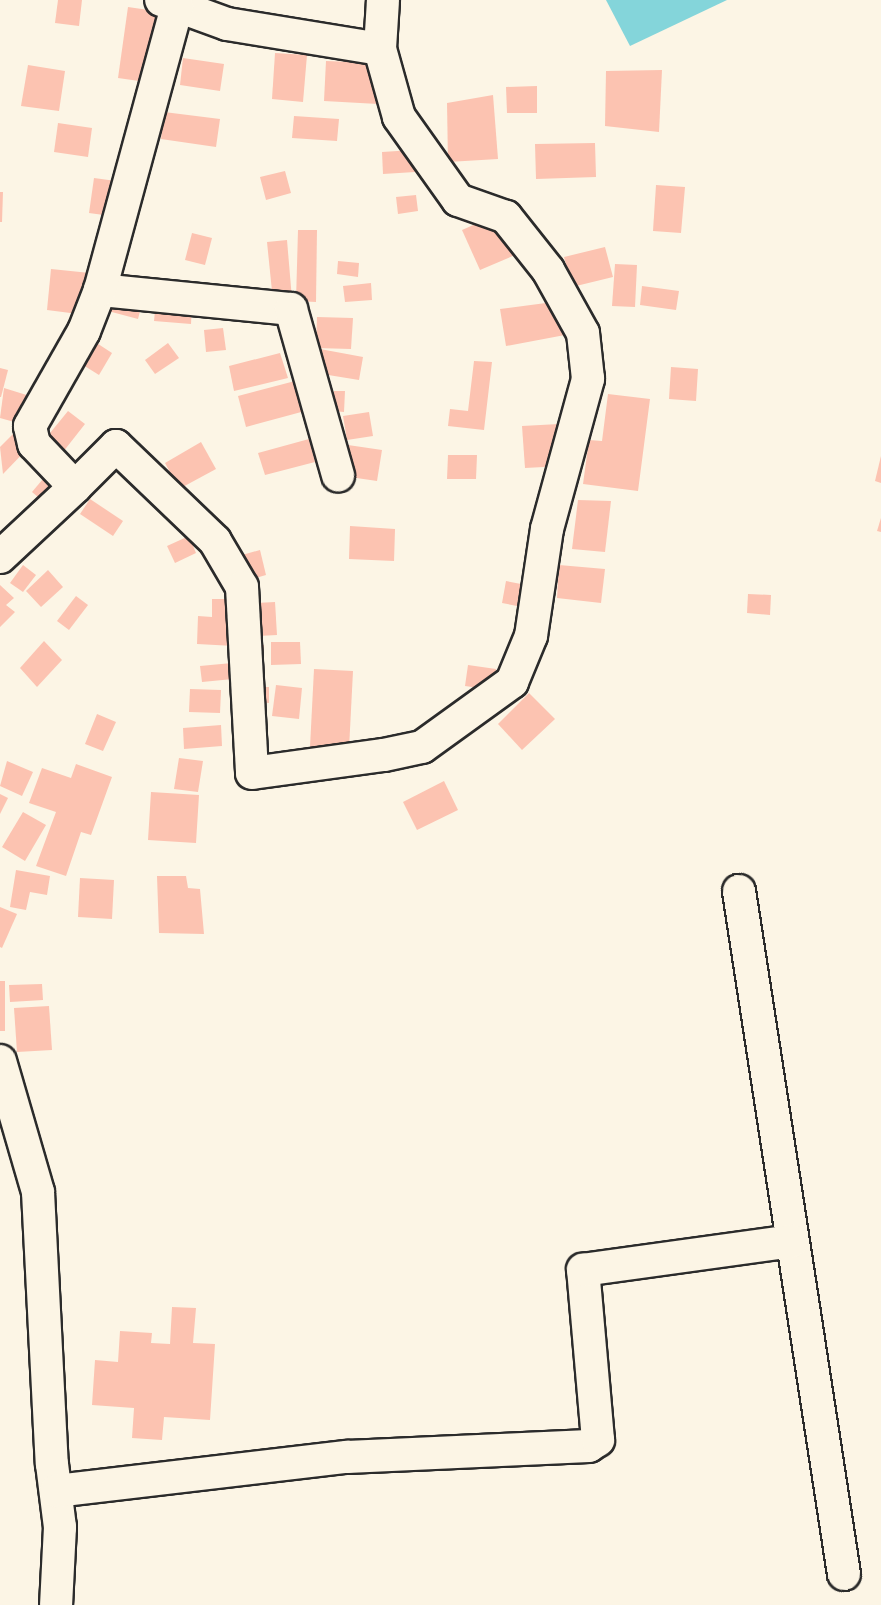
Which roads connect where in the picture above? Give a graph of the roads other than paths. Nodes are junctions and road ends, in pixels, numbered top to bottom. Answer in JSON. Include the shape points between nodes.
{"nodes":[{"id":1,"x":383,"y":0,"type":"edge"},
{"id":2,"x":169,"y":3,"type":"edge"},
{"id":3,"x":380,"y":49,"type":"junction"},
{"id":4,"x":100,"y":290,"type":"junction"},
{"id":5,"x":338,"y":475,"type":"dead end"},
{"id":6,"x":75,"y":487,"type":"junction"},
{"id":7,"x":0,"y":557,"type":"edge"},
{"id":8,"x":739,"y":891,"type":"dead end"},
{"id":9,"x":0,"y":1061,"type":"edge"},
{"id":10,"x":792,"y":1241,"type":"junction"},
{"id":11,"x":56,"y":1491,"type":"junction"},
{"id":12,"x":844,"y":1574,"type":"dead end"},
{"id":13,"x":56,"y":1605,"type":"edge"}],
"edges":[{"from":1,"to":3,"type":"street"},
{"from":2,"to":3,"type":"street","via":[[228,24]]},
{"from":2,"to":4,"type":"street"},
{"from":3,"to":6,"type":"street","via":[[399,117],[458,200],[506,217],[548,270],[583,333],[588,379],[547,529],[531,636],[512,682],[422,747],[252,773],[242,587],[215,541],[116,446]]},
{"from":4,"to":5,"type":"street","via":[[291,309]]},
{"from":4,"to":6,"type":"street","via":[[84,331],[30,426],[34,444]]},
{"from":6,"to":7,"type":"street"},
{"from":8,"to":10,"type":"street"},
{"from":9,"to":11,"type":"street","via":[[38,1192]]},
{"from":10,"to":11,"type":"street","via":[[583,1270],[597,1440],[589,1446],[347,1457]]},
{"from":10,"to":12,"type":"street"},
{"from":11,"to":13,"type":"street","via":[[60,1527]]}]}
